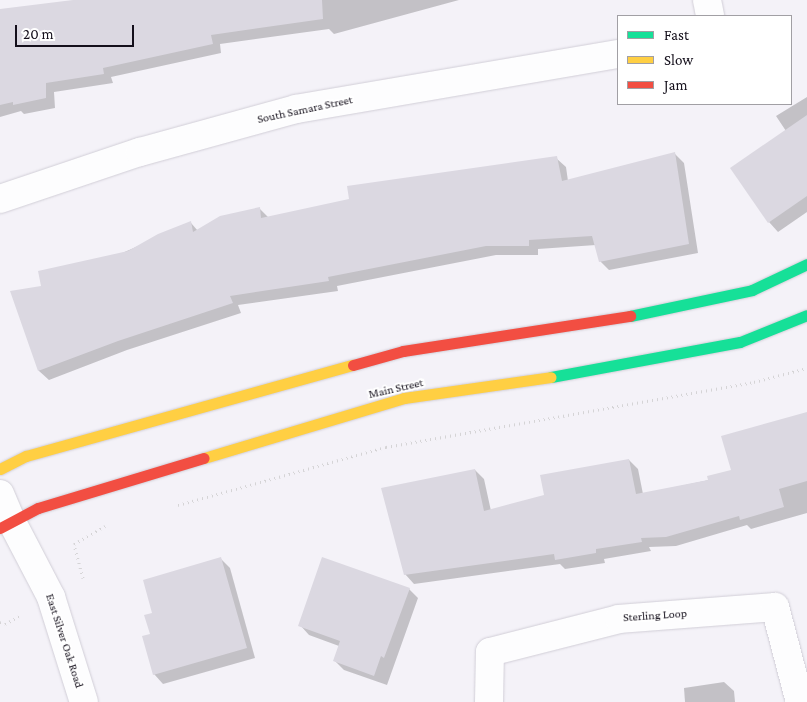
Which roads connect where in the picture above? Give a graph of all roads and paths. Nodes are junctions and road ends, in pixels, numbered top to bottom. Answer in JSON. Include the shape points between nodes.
{"nodes":[{"id":1,"x":707,"y":0,"type":"edge"},
{"id":2,"x":710,"y":15,"type":"edge"},
{"id":3,"x":617,"y":54,"type":"edge"},
{"id":4,"x":0,"y":199,"type":"edge"},
{"id":5,"x":807,"y":264,"type":"edge"},
{"id":6,"x":807,"y":314,"type":"edge"},
{"id":7,"x":807,"y":368,"type":"edge"},
{"id":8,"x":0,"y":469,"type":"edge"},
{"id":9,"x":176,"y":506,"type":"dead end"},
{"id":10,"x":4,"y":511,"type":"edge"},
{"id":11,"x":113,"y":524,"type":"dead end"},
{"id":12,"x":51,"y":597,"type":"junction"},
{"id":13,"x":0,"y":622,"type":"edge"},
{"id":14,"x":84,"y":702,"type":"edge"},
{"id":15,"x":489,"y":702,"type":"edge"},
{"id":16,"x":800,"y":702,"type":"edge"}],
"edges":[{"from":1,"to":2,"type":"street"},
{"from":3,"to":4,"type":"street","name":"South Samara Street","via":[[296,109],[140,152]]},
{"from":5,"to":8,"type":"street","via":[[752,290],[618,318],[404,351],[26,456]]},
{"from":6,"to":10,"type":"street","name":"Main Street","via":[[740,342],[568,375],[404,398],[38,508]]},
{"from":7,"to":9,"type":"path","via":[[754,382],[386,447]]},
{"from":10,"to":12,"type":"street","name":"East Silver Oak Road"},
{"from":11,"to":12,"type":"path","via":[[74,544],[83,578]]},
{"from":12,"to":13,"type":"path","via":[[5,624]]},
{"from":12,"to":14,"type":"street","name":"East Silver Oak Road"},
{"from":15,"to":16,"type":"street","name":"Sterling Loop","via":[[490,652],[619,619],[775,607]]}]}
